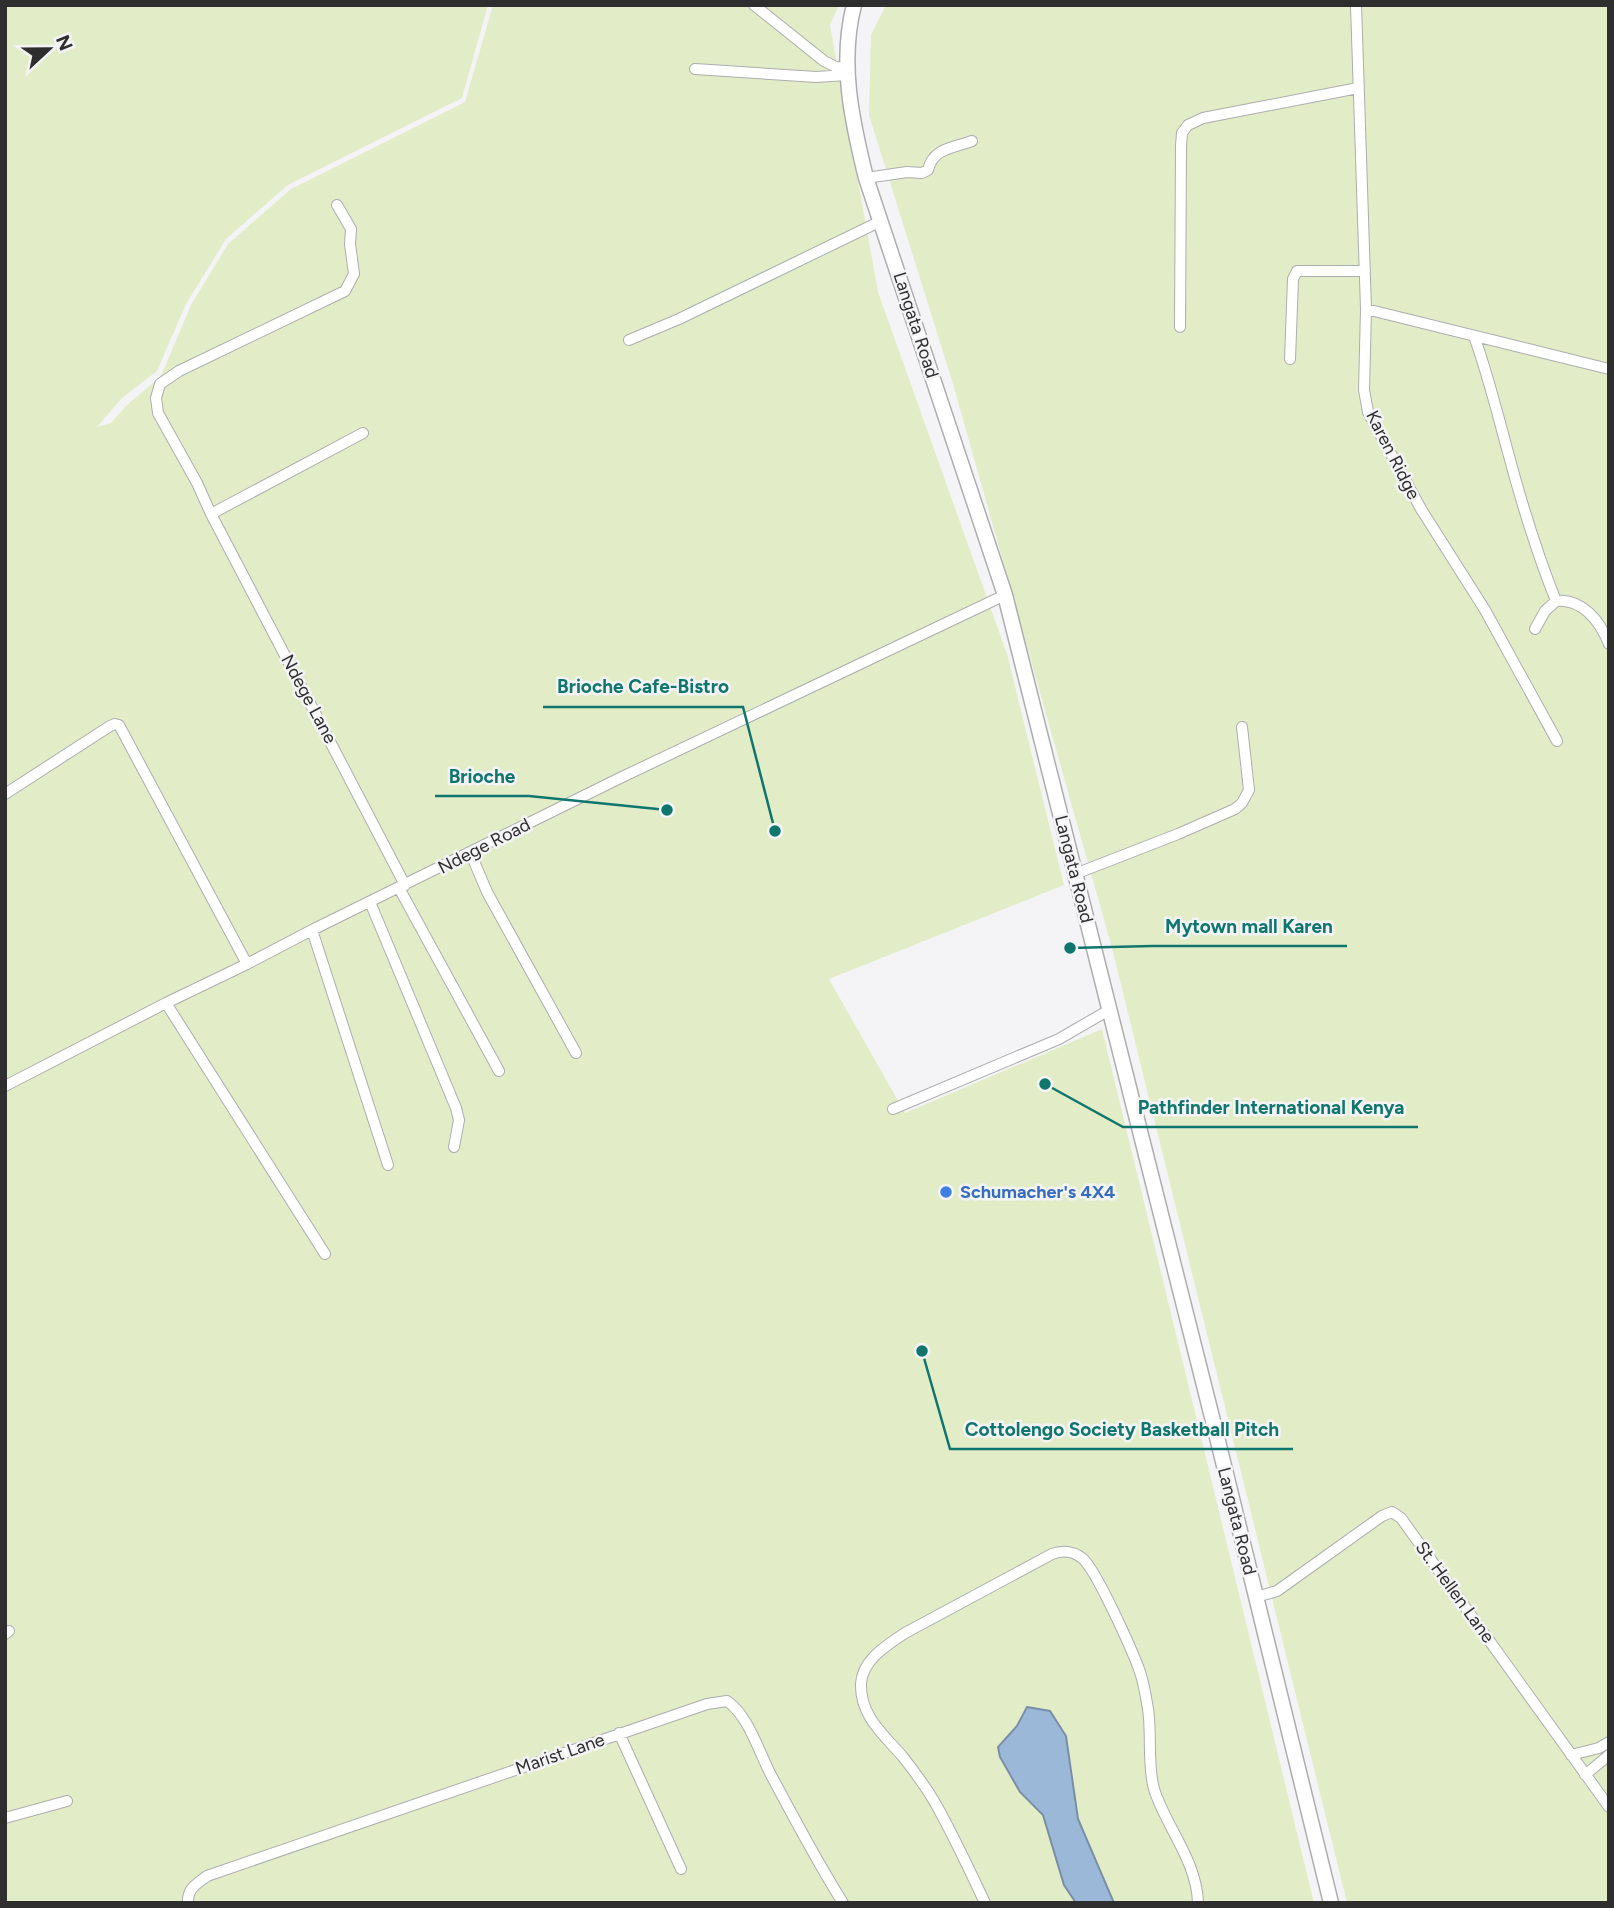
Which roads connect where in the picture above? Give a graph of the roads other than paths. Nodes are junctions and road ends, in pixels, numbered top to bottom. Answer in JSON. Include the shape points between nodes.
{"nodes":[{"id":1,"x":754,"y":5,"type":"edge"},
{"id":2,"x":854,"y":5,"type":"edge"},
{"id":3,"x":1356,"y":5,"type":"edge"},
{"id":4,"x":695,"y":69,"type":"dead end"},
{"id":5,"x":847,"y":72,"type":"junction"},
{"id":6,"x":1359,"y":88,"type":"junction"},
{"id":7,"x":972,"y":141,"type":"dead end"},
{"id":8,"x":866,"y":178,"type":"junction"},
{"id":9,"x":337,"y":205,"type":"dead end"},
{"id":10,"x":881,"y":221,"type":"junction"},
{"id":11,"x":1364,"y":271,"type":"junction"},
{"id":12,"x":1366,"y":309,"type":"junction"},
{"id":13,"x":1180,"y":327,"type":"dead end"},
{"id":14,"x":1474,"y":335,"type":"junction"},
{"id":15,"x":629,"y":340,"type":"dead end"},
{"id":16,"x":1290,"y":359,"type":"dead end"},
{"id":17,"x":1609,"y":369,"type":"edge"},
{"id":18,"x":363,"y":433,"type":"dead end"},
{"id":19,"x":211,"y":514,"type":"junction"},
{"id":20,"x":1005,"y":595,"type":"junction"},
{"id":21,"x":1556,"y":601,"type":"junction"},
{"id":22,"x":1535,"y":629,"type":"dead end"},
{"id":23,"x":1609,"y":644,"type":"edge"},
{"id":24,"x":1242,"y":727,"type":"dead end"},
{"id":25,"x":1557,"y":741,"type":"dead end"},
{"id":26,"x":5,"y":794,"type":"edge"},
{"id":27,"x":470,"y":852,"type":"junction"},
{"id":28,"x":1075,"y":874,"type":"junction"},
{"id":29,"x":402,"y":886,"type":"junction"},
{"id":30,"x":370,"y":902,"type":"junction"},
{"id":31,"x":312,"y":930,"type":"junction"},
{"id":32,"x":247,"y":964,"type":"junction"},
{"id":33,"x":166,"y":1003,"type":"junction"},
{"id":34,"x":1109,"y":1010,"type":"junction"},
{"id":35,"x":576,"y":1053,"type":"dead end"},
{"id":36,"x":499,"y":1071,"type":"dead end"},
{"id":37,"x":5,"y":1086,"type":"edge"},
{"id":38,"x":893,"y":1109,"type":"dead end"},
{"id":39,"x":454,"y":1147,"type":"dead end"},
{"id":40,"x":388,"y":1165,"type":"dead end"},
{"id":41,"x":325,"y":1254,"type":"dead end"},
{"id":42,"x":1256,"y":1597,"type":"junction"},
{"id":43,"x":620,"y":1733,"type":"junction"},
{"id":44,"x":1609,"y":1742,"type":"edge"},
{"id":45,"x":1571,"y":1755,"type":"junction"},
{"id":46,"x":1609,"y":1755,"type":"edge"},
{"id":47,"x":1585,"y":1775,"type":"junction"},
{"id":48,"x":67,"y":1801,"type":"dead end"},
{"id":49,"x":1609,"y":1807,"type":"edge"},
{"id":50,"x":5,"y":1818,"type":"edge"},
{"id":51,"x":681,"y":1869,"type":"dead end"},
{"id":52,"x":188,"y":1903,"type":"edge"},
{"id":53,"x":843,"y":1903,"type":"edge"},
{"id":54,"x":985,"y":1903,"type":"edge"},
{"id":55,"x":1198,"y":1903,"type":"edge"},
{"id":56,"x":1331,"y":1903,"type":"edge"}],
"edges":[{"from":1,"to":5,"type":"street","via":[[824,61]]},
{"from":2,"to":5,"type":"main road","name":"Langata Road"},
{"from":3,"to":6,"type":"street","name":"Karen Ridge"},
{"from":4,"to":5,"type":"street","via":[[824,77]]},
{"from":5,"to":8,"type":"main road","name":"Langata Road"},
{"from":6,"to":11,"type":"street","name":"Karen Ridge"},
{"from":6,"to":13,"type":"street","via":[[1203,118],[1182,133]]},
{"from":7,"to":8,"type":"street","via":[[935,154],[922,173]]},
{"from":8,"to":10,"type":"main road","name":"Langata Road"},
{"from":9,"to":19,"type":"street","name":"Ndege Lane","via":[[351,229],[354,275],[345,290],[179,371],[157,390],[158,413]]},
{"from":10,"to":15,"type":"street"},
{"from":10,"to":20,"type":"main road","name":"Langata Road"},
{"from":11,"to":12,"type":"street","name":"Karen Ridge"},
{"from":11,"to":16,"type":"street","via":[[1297,271]]},
{"from":12,"to":14,"type":"street"},
{"from":12,"to":25,"type":"street","name":"Karen Ridge","via":[[1364,390],[1368,412]]},
{"from":14,"to":17,"type":"street"},
{"from":14,"to":21,"type":"street"},
{"from":18,"to":19,"type":"street"},
{"from":19,"to":29,"type":"street","name":"Ndege Lane"},
{"from":20,"to":27,"type":"street","name":"Ndege Road"},
{"from":20,"to":28,"type":"main road","name":"Langata Road"},
{"from":21,"to":22,"type":"street"},
{"from":21,"to":23,"type":"street","via":[[1566,600],[1591,614]]},
{"from":24,"to":28,"type":"street","via":[[1249,790],[1235,809]]},
{"from":26,"to":32,"type":"street","via":[[110,726],[119,725]]},
{"from":27,"to":29,"type":"street","name":"Ndege Road"},
{"from":27,"to":35,"type":"street","via":[[486,892]]},
{"from":28,"to":34,"type":"main road","name":"Langata Road"},
{"from":29,"to":30,"type":"street","name":"Ndege Road"},
{"from":29,"to":36,"type":"street","name":"Ndege Lane"},
{"from":30,"to":31,"type":"street","name":"Ndege Road"},
{"from":30,"to":39,"type":"street","via":[[456,1108],[459,1120]]},
{"from":31,"to":32,"type":"street","name":"Ndege Road"},
{"from":31,"to":40,"type":"street"},
{"from":32,"to":33,"type":"street","name":"Ndege Road"},
{"from":33,"to":37,"type":"street","name":"Ndege Road"},
{"from":33,"to":41,"type":"street"},
{"from":34,"to":38,"type":"street","via":[[1059,1039]]},
{"from":34,"to":42,"type":"main road","name":"Langata Road"},
{"from":42,"to":45,"type":"street","name":"St. Hellen Lane","via":[[1277,1591],[1392,1512],[1401,1518]]},
{"from":42,"to":56,"type":"main road","name":"Langata Road"},
{"from":43,"to":51,"type":"street"},
{"from":43,"to":52,"type":"street","name":"Marist Lane","via":[[207,1876],[191,1888]]},
{"from":43,"to":53,"type":"street","name":"Marist Lane","via":[[707,1704],[732,1704]]},
{"from":44,"to":45,"type":"street"},
{"from":45,"to":47,"type":"street","name":"St. Hellen Lane"},
{"from":46,"to":47,"type":"street"},
{"from":47,"to":49,"type":"street","name":"St. Hellen Lane"},
{"from":48,"to":50,"type":"street"},
{"from":54,"to":55,"type":"street","via":[[933,1800],[869,1718],[861,1682],[873,1657],[905,1633],[1064,1552],[1085,1560],[1140,1674],[1148,1710],[1153,1782],[1191,1869]]}]}
